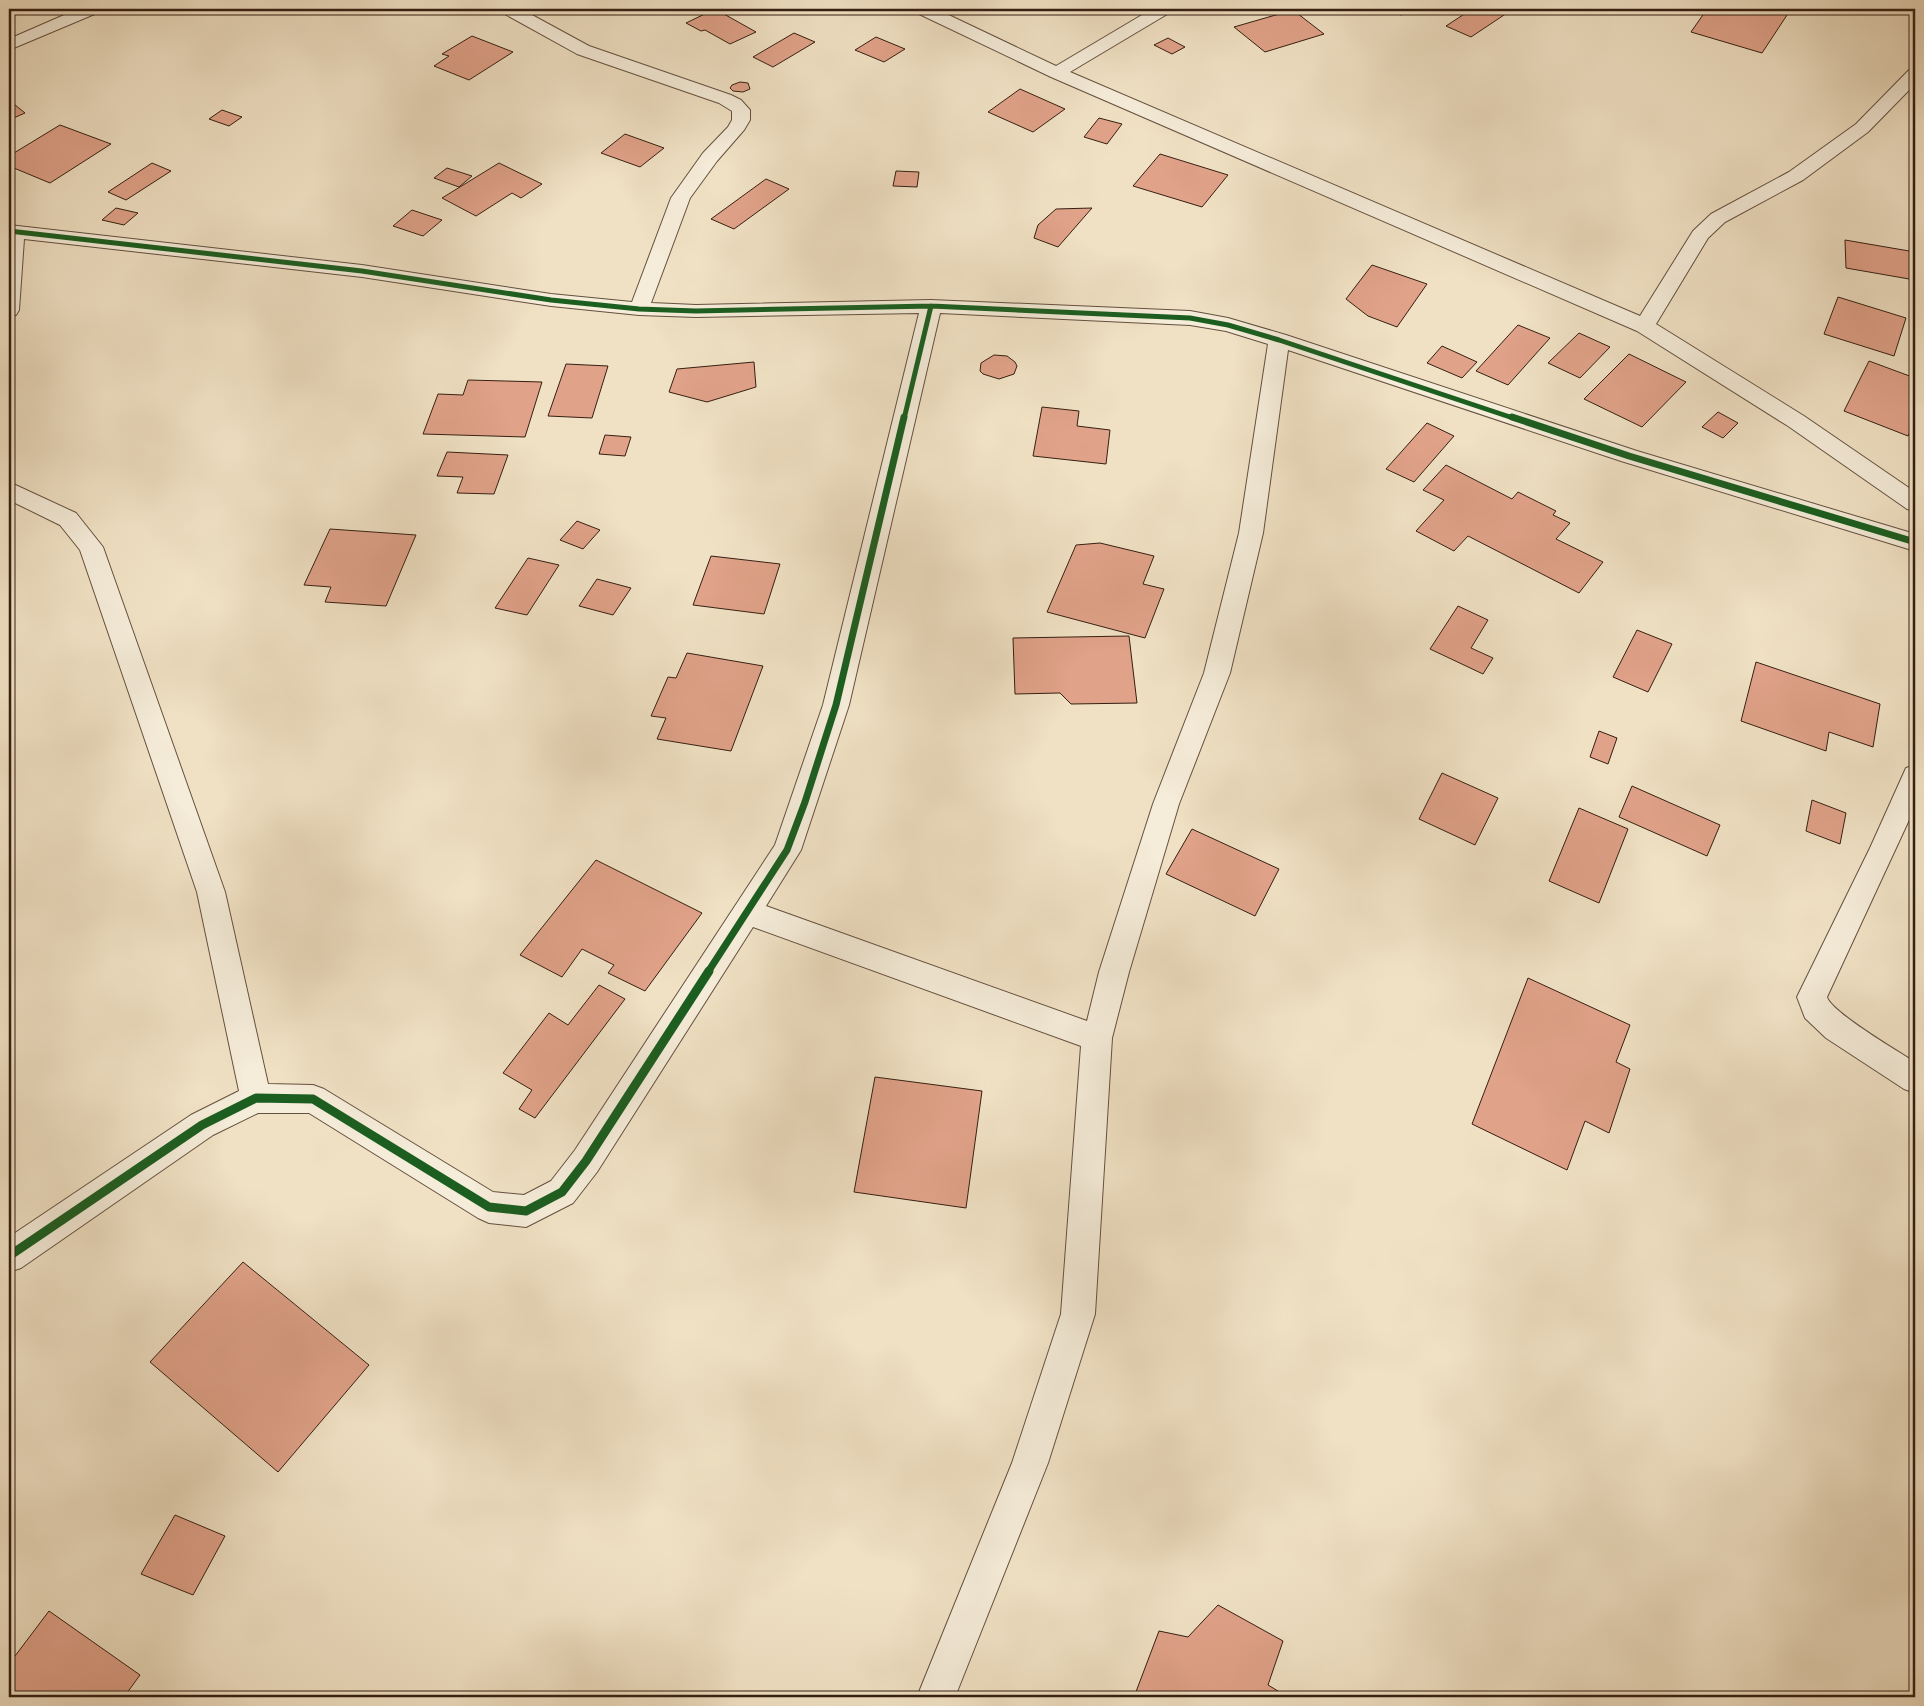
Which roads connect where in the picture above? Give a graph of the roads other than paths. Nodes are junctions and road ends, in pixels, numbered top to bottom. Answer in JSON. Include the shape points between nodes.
{"nodes":[{"id":1,"x":91,"y":9,"type":"edge"},
{"id":2,"x":509,"y":9,"type":"edge"},
{"id":3,"x":923,"y":9,"type":"edge"},
{"id":4,"x":1163,"y":9,"type":"edge"},
{"id":5,"x":9,"y":45,"type":"edge"},
{"id":6,"x":1057,"y":73,"type":"junction"},
{"id":7,"x":1915,"y":74,"type":"edge"},
{"id":8,"x":12,"y":231,"type":"edge"},
{"id":9,"x":931,"y":306,"type":"junction"},
{"id":10,"x":639,"y":309,"type":"junction"},
{"id":11,"x":9,"y":310,"type":"edge"},
{"id":12,"x":1644,"y":326,"type":"junction"},
{"id":13,"x":1278,"y":340,"type":"junction"},
{"id":14,"x":9,"y":490,"type":"edge"},
{"id":15,"x":1915,"y":503,"type":"edge"},
{"id":16,"x":1915,"y":542,"type":"edge"},
{"id":17,"x":1915,"y":776,"type":"edge"},
{"id":18,"x":747,"y":912,"type":"junction"},
{"id":19,"x":1097,"y":1038,"type":"junction"},
{"id":20,"x":1915,"y":1079,"type":"edge"},
{"id":21,"x":256,"y":1098,"type":"junction"},
{"id":22,"x":9,"y":1256,"type":"edge"},
{"id":23,"x":936,"y":1697,"type":"edge"}],
"edges":[{"from":1,"to":5,"type":"street"},
{"from":2,"to":10,"type":"street","via":[[583,50],[726,99],[741,110],[741,120],[735,130],[710,157],[681,198]]},
{"from":3,"to":6,"type":"street"},
{"from":4,"to":6,"type":"street"},
{"from":6,"to":12,"type":"street"},
{"from":7,"to":12,"type":"street","via":[[1862,128],[1796,176],[1718,218],[1700,235]]},
{"from":8,"to":10,"type":"street","via":[[362,271],[551,300]]},
{"from":8,"to":11,"type":"street"},
{"from":9,"to":10,"type":"street","via":[[696,311]]},
{"from":9,"to":13,"type":"street","via":[[1190,318]]},
{"from":9,"to":18,"type":"street","via":[[836,705],[787,850]]},
{"from":12,"to":15,"type":"street","via":[[1788,416]]},
{"from":13,"to":16,"type":"street","via":[[1629,456]]},
{"from":13,"to":19,"type":"street","via":[[1252,524],[1217,673],[1166,804]]},
{"from":14,"to":21,"type":"street","via":[[68,519],[91,547],[211,892]]},
{"from":17,"to":20,"type":"street","via":[[1812,997],[1815,1009],[1837,1028]]},
{"from":18,"to":19,"type":"street"},
{"from":18,"to":21,"type":"street","via":[[586,1161],[562,1192],[526,1211],[489,1208],[313,1099]]},
{"from":19,"to":23,"type":"street","via":[[1078,1314],[1030,1462]]},
{"from":21,"to":22,"type":"street","via":[[202,1126]]}]}
